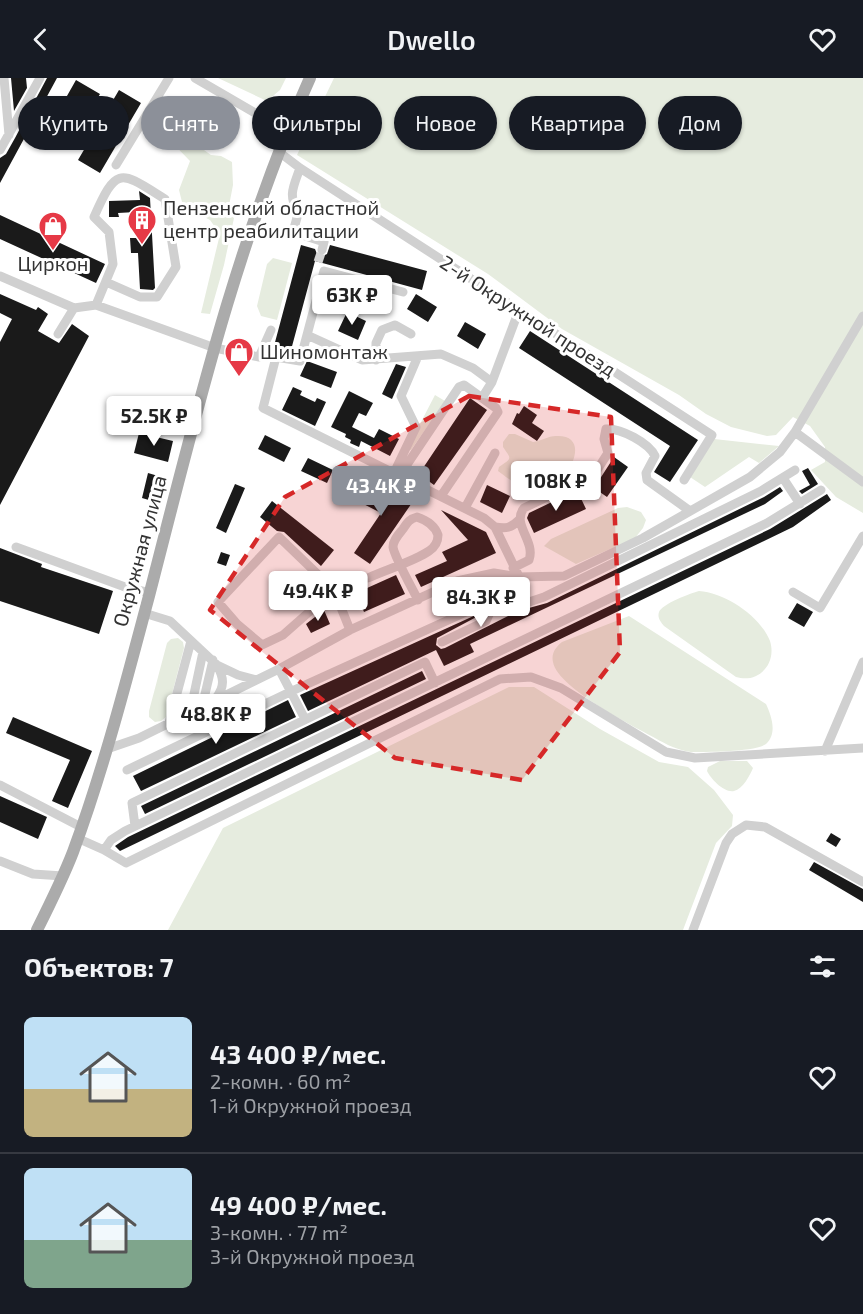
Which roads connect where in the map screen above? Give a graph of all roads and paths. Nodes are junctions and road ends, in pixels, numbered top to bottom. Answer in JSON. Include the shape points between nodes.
{"nodes":[{"id":1,"x":4,"y":78,"type":"edge"},
{"id":2,"x":40,"y":78,"type":"edge"},
{"id":3,"x":169,"y":78,"type":"edge"},
{"id":4,"x":195,"y":78,"type":"edge"},
{"id":5,"x":310,"y":78,"type":"edge"},
{"id":6,"x":302,"y":96,"type":"edge"},
{"id":7,"x":252,"y":111,"type":"edge"},
{"id":8,"x":9,"y":135,"type":"junction"},
{"id":9,"x":0,"y":150,"type":"edge"},
{"id":10,"x":279,"y":152,"type":"joint"},
{"id":11,"x":116,"y":165,"type":"dead end"},
{"id":12,"x":300,"y":168,"type":"junction"},
{"id":13,"x":321,"y":250,"type":"dead end"},
{"id":14,"x":318,"y":262,"type":"dead end"},
{"id":15,"x":324,"y":271,"type":"junction"},
{"id":16,"x":0,"y":276,"type":"edge"},
{"id":17,"x":106,"y":282,"type":"junction"},
{"id":18,"x":403,"y":292,"type":"dead end"},
{"id":19,"x":96,"y":304,"type":"junction"},
{"id":20,"x":75,"y":308,"type":"junction"},
{"id":21,"x":519,"y":310,"type":"junction"},
{"id":22,"x":863,"y":316,"type":"edge"},
{"id":23,"x":271,"y":330,"type":"dead end"},
{"id":24,"x":58,"y":334,"type":"dead end"},
{"id":25,"x":411,"y":334,"type":"dead end"},
{"id":26,"x":307,"y":335,"type":"junction"},
{"id":27,"x":215,"y":348,"type":"junction"},
{"id":28,"x":418,"y":356,"type":"junction"},
{"id":29,"x":259,"y":357,"type":"junction"},
{"id":30,"x":276,"y":357,"type":"junction"},
{"id":31,"x":376,"y":360,"type":"junction"},
{"id":32,"x":492,"y":382,"type":"junction"},
{"id":33,"x":482,"y":398,"type":"junction"},
{"id":34,"x":795,"y":432,"type":"junction"},
{"id":35,"x":495,"y":453,"type":"dead end"},
{"id":36,"x":795,"y":470,"type":"dead end"},
{"id":37,"x":397,"y":474,"type":"junction"},
{"id":38,"x":783,"y":478,"type":"junction"},
{"id":39,"x":684,"y":480,"type":"dead end"},
{"id":40,"x":863,"y":482,"type":"edge"},
{"id":41,"x":821,"y":490,"type":"dead end"},
{"id":42,"x":441,"y":496,"type":"junction"},
{"id":43,"x":800,"y":504,"type":"junction"},
{"id":44,"x":465,"y":508,"type":"junction"},
{"id":45,"x":690,"y":512,"type":"junction"},
{"id":46,"x":519,"y":520,"type":"junction"},
{"id":47,"x":495,"y":527,"type":"junction"},
{"id":48,"x":863,"y":536,"type":"edge"},
{"id":49,"x":16,"y":548,"type":"dead end"},
{"id":50,"x":400,"y":564,"type":"junction"},
{"id":51,"x":516,"y":572,"type":"junction"},
{"id":52,"x":368,"y":578,"type":"dead end"},
{"id":53,"x":334,"y":590,"type":"junction"},
{"id":54,"x":793,"y":592,"type":"dead end"},
{"id":55,"x":150,"y":593,"type":"junction"},
{"id":56,"x":418,"y":600,"type":"junction"},
{"id":57,"x":523,"y":604,"type":"junction"},
{"id":58,"x":492,"y":608,"type":"junction"},
{"id":59,"x":144,"y":613,"type":"junction"},
{"id":60,"x":350,"y":630,"type":"junction"},
{"id":61,"x":190,"y":640,"type":"junction"},
{"id":62,"x":442,"y":642,"type":"dead end"},
{"id":63,"x":203,"y":652,"type":"junction"},
{"id":64,"x":215,"y":662,"type":"junction"},
{"id":65,"x":863,"y":662,"type":"edge"},
{"id":66,"x":279,"y":669,"type":"junction"},
{"id":67,"x":256,"y":680,"type":"junction"},
{"id":68,"x":435,"y":683,"type":"junction"},
{"id":69,"x":292,"y":691,"type":"junction"},
{"id":70,"x":215,"y":700,"type":"junction"},
{"id":71,"x":202,"y":707,"type":"junction"},
{"id":72,"x":190,"y":713,"type":"junction"},
{"id":73,"x":306,"y":719,"type":"junction"},
{"id":74,"x":169,"y":723,"type":"junction"},
{"id":75,"x":863,"y":748,"type":"edge"},
{"id":76,"x":107,"y":749,"type":"junction"},
{"id":77,"x":825,"y":751,"type":"junction"},
{"id":78,"x":127,"y":770,"type":"dead end"},
{"id":79,"x":0,"y":785,"type":"edge"},
{"id":80,"x":135,"y":826,"type":"junction"},
{"id":81,"x":79,"y":833,"type":"junction"},
{"id":82,"x":104,"y":850,"type":"junction"},
{"id":83,"x":0,"y":861,"type":"edge"},
{"id":84,"x":63,"y":876,"type":"junction"},
{"id":85,"x":863,"y":882,"type":"edge"},
{"id":86,"x":38,"y":930,"type":"edge"},
{"id":87,"x":693,"y":930,"type":"edge"}],
"edges":[{"from":1,"to":8,"type":"street"},
{"from":2,"to":8,"type":"street"},
{"from":3,"to":11,"type":"street"},
{"from":4,"to":7,"type":"street"},
{"from":5,"to":6,"type":"main road","name":"Окружная улица"},
{"from":8,"to":9,"type":"street"},
{"from":10,"to":12,"type":"street","name":"2-й Окружной проезд"},
{"from":10,"to":27,"type":"main road","name":"Окружная улица"},
{"from":12,"to":13,"type":"street","via":[[291,193],[298,214],[293,232],[324,242]]},
{"from":12,"to":21,"type":"street","name":"2-й Окружной проезд"},
{"from":14,"to":15,"type":"street"},
{"from":15,"to":18,"type":"street"},
{"from":15,"to":26,"type":"street"},
{"from":16,"to":20,"type":"street"},
{"from":17,"to":17,"type":"street","via":[[113,264],[109,232],[94,217],[106,189],[118,178],[130,177],[165,199],[176,267],[157,297],[140,297]]},
{"from":17,"to":19,"type":"street"},
{"from":19,"to":20,"type":"street"},
{"from":19,"to":27,"type":"street"},
{"from":20,"to":24,"type":"street"},
{"from":21,"to":32,"type":"street"},
{"from":21,"to":39,"type":"street","name":"2-й Окружной проезд","via":[[712,435]]},
{"from":22,"to":34,"type":"street"},
{"from":23,"to":29,"type":"street"},
{"from":25,"to":31,"type":"street","via":[[395,325],[382,330],[376,343]]},
{"from":26,"to":30,"type":"street","via":[[300,362]]},
{"from":26,"to":31,"type":"street","via":[[362,360]]},
{"from":27,"to":29,"type":"street"},
{"from":27,"to":55,"type":"main road","name":"Окружная улица"},
{"from":28,"to":31,"type":"street"},
{"from":28,"to":32,"type":"street","via":[[441,354],[473,368]]},
{"from":28,"to":37,"type":"street","via":[[401,396],[416,427]]},
{"from":29,"to":30,"type":"street"},
{"from":30,"to":37,"type":"street","via":[[263,408]]},
{"from":32,"to":33,"type":"street"},
{"from":33,"to":37,"type":"street","via":[[460,385]]},
{"from":33,"to":42,"type":"street","via":[[498,412]]},
{"from":34,"to":40,"type":"street"},
{"from":34,"to":45,"type":"street","via":[[780,452],[750,477]]},
{"from":35,"to":44,"type":"street"},
{"from":36,"to":38,"type":"street"},
{"from":37,"to":42,"type":"street"},
{"from":38,"to":43,"type":"street"},
{"from":38,"to":57,"type":"street"},
{"from":41,"to":43,"type":"street"},
{"from":42,"to":44,"type":"street"},
{"from":43,"to":68,"type":"street"},
{"from":44,"to":47,"type":"street"},
{"from":45,"to":46,"type":"street","via":[[647,480],[654,456],[650,448],[625,432],[606,429],[606,458],[586,487],[576,483],[524,508]]},
{"from":45,"to":51,"type":"street","via":[[564,576]]},
{"from":46,"to":47,"type":"street","via":[[512,527]]},
{"from":46,"to":51,"type":"street","via":[[532,553]]},
{"from":47,"to":51,"type":"street"},
{"from":48,"to":54,"type":"street","via":[[820,608]]},
{"from":49,"to":55,"type":"street"},
{"from":50,"to":50,"type":"street","via":[[394,542],[409,520],[421,518],[436,529],[438,541],[430,551]]},
{"from":50,"to":52,"type":"street"},
{"from":50,"to":56,"type":"street"},
{"from":51,"to":56,"type":"street","via":[[457,581]]},
{"from":51,"to":57,"type":"street","via":[[525,589]]},
{"from":53,"to":53,"type":"street","via":[[279,537],[218,602],[262,645],[283,635]]},
{"from":53,"to":60,"type":"street"},
{"from":55,"to":59,"type":"main road","name":"Окружная улица"},
{"from":56,"to":60,"type":"street"},
{"from":57,"to":58,"type":"street"},
{"from":58,"to":62,"type":"street","via":[[486,621]]},
{"from":58,"to":69,"type":"street","via":[[477,607]]},
{"from":59,"to":61,"type":"street","via":[[170,621]]},
{"from":59,"to":76,"type":"main road","name":"Окружная улица"},
{"from":60,"to":66,"type":"street"},
{"from":61,"to":63,"type":"street"},
{"from":61,"to":74,"type":"street"},
{"from":63,"to":64,"type":"street"},
{"from":63,"to":72,"type":"street"},
{"from":64,"to":67,"type":"street"},
{"from":64,"to":70,"type":"street","via":[[224,677]]},
{"from":64,"to":71,"type":"street"},
{"from":65,"to":77,"type":"street"},
{"from":66,"to":67,"type":"street"},
{"from":66,"to":69,"type":"street"},
{"from":67,"to":70,"type":"street"},
{"from":68,"to":73,"type":"street","via":[[425,662]]},
{"from":68,"to":80,"type":"street"},
{"from":69,"to":73,"type":"street"},
{"from":69,"to":78,"type":"street"},
{"from":70,"to":71,"type":"street"},
{"from":71,"to":72,"type":"street"},
{"from":72,"to":74,"type":"street"},
{"from":73,"to":80,"type":"street","via":[[132,803]]},
{"from":74,"to":76,"type":"street"},
{"from":75,"to":77,"type":"street"},
{"from":76,"to":81,"type":"main road","name":"Окружная улица"},
{"from":77,"to":82,"type":"street","via":[[695,758],[666,752],[561,688],[531,677],[500,679],[126,863]]},
{"from":79,"to":81,"type":"street"},
{"from":80,"to":82,"type":"street","via":[[111,840]]},
{"from":81,"to":82,"type":"street"},
{"from":81,"to":84,"type":"main road","name":"Окружная улица"},
{"from":83,"to":84,"type":"street","via":[[33,874]]},
{"from":84,"to":86,"type":"main road","name":"Окружная улица"},
{"from":85,"to":87,"type":"street","via":[[765,827],[746,825],[726,843]]}]}
